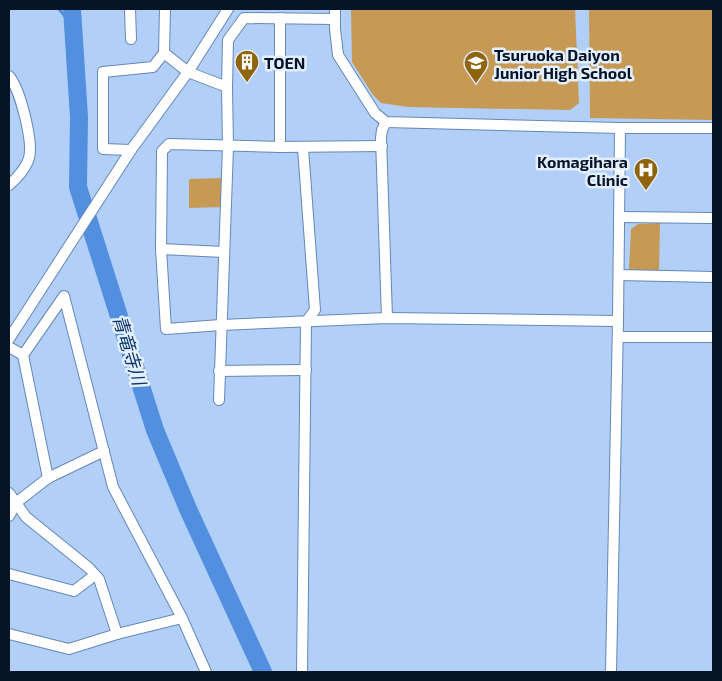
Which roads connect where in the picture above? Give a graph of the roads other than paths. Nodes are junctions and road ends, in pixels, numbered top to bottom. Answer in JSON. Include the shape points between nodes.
{"nodes":[{"id":1,"x":130,"y":9,"type":"edge"},
{"id":2,"x":165,"y":9,"type":"edge"},
{"id":3,"x":228,"y":9,"type":"edge"},
{"id":4,"x":335,"y":14,"type":"edge"},
{"id":5,"x":280,"y":18,"type":"junction"},
{"id":6,"x":131,"y":40,"type":"dead end"},
{"id":7,"x":164,"y":53,"type":"junction"},
{"id":8,"x":188,"y":72,"type":"junction"},
{"id":9,"x":9,"y":76,"type":"edge"},
{"id":10,"x":227,"y":87,"type":"junction"},
{"id":11,"x":386,"y":122,"type":"junction"},
{"id":12,"x":620,"y":128,"type":"junction"},
{"id":13,"x":713,"y":128,"type":"edge"},
{"id":14,"x":382,"y":146,"type":"junction"},
{"id":15,"x":228,"y":147,"type":"junction"},
{"id":16,"x":280,"y":147,"type":"junction"},
{"id":17,"x":303,"y":148,"type":"junction"},
{"id":18,"x":130,"y":150,"type":"junction"},
{"id":19,"x":9,"y":185,"type":"edge"},
{"id":20,"x":619,"y":217,"type":"junction"},
{"id":21,"x":713,"y":218,"type":"edge"},
{"id":22,"x":161,"y":249,"type":"junction"},
{"id":23,"x":224,"y":252,"type":"junction"},
{"id":24,"x":619,"y":275,"type":"junction"},
{"id":25,"x":713,"y":277,"type":"edge"},
{"id":26,"x":387,"y":318,"type":"junction"},
{"id":27,"x":618,"y":321,"type":"junction"},
{"id":28,"x":306,"y":322,"type":"junction"},
{"id":29,"x":221,"y":325,"type":"junction"},
{"id":30,"x":618,"y":337,"type":"junction"},
{"id":31,"x":713,"y":337,"type":"edge"},
{"id":32,"x":9,"y":339,"type":"edge"},
{"id":33,"x":9,"y":347,"type":"edge"},
{"id":34,"x":23,"y":355,"type":"junction"},
{"id":35,"x":306,"y":370,"type":"junction"},
{"id":36,"x":219,"y":371,"type":"junction"},
{"id":37,"x":218,"y":400,"type":"dead end"},
{"id":38,"x":104,"y":451,"type":"junction"},
{"id":39,"x":48,"y":478,"type":"junction"},
{"id":40,"x":9,"y":493,"type":"edge"},
{"id":41,"x":17,"y":502,"type":"junction"},
{"id":42,"x":9,"y":516,"type":"edge"},
{"id":43,"x":9,"y":574,"type":"edge"},
{"id":44,"x":95,"y":575,"type":"junction"},
{"id":45,"x":182,"y":618,"type":"junction"},
{"id":46,"x":9,"y":634,"type":"edge"},
{"id":47,"x":117,"y":634,"type":"junction"},
{"id":48,"x":206,"y":672,"type":"edge"},
{"id":49,"x":302,"y":672,"type":"edge"},
{"id":50,"x":611,"y":672,"type":"edge"}],
"edges":[{"from":1,"to":6,"type":"street"},
{"from":2,"to":7,"type":"street"},
{"from":3,"to":8,"type":"street"},
{"from":4,"to":5,"type":"street"},
{"from":4,"to":11,"type":"street","via":[[338,55],[375,113]]},
{"from":5,"to":10,"type":"street","via":[[244,18],[228,40]]},
{"from":5,"to":16,"type":"street"},
{"from":7,"to":8,"type":"street"},
{"from":7,"to":18,"type":"street","via":[[153,67],[103,72],[103,149]]},
{"from":8,"to":10,"type":"street"},
{"from":8,"to":18,"type":"street"},
{"from":9,"to":19,"type":"street","via":[[21,102],[30,144],[28,160]]},
{"from":10,"to":15,"type":"street"},
{"from":11,"to":12,"type":"street"},
{"from":11,"to":14,"type":"street","via":[[382,130]]},
{"from":12,"to":13,"type":"street"},
{"from":12,"to":20,"type":"street"},
{"from":14,"to":17,"type":"street"},
{"from":14,"to":26,"type":"street"},
{"from":15,"to":16,"type":"street"},
{"from":15,"to":22,"type":"street","via":[[169,144],[162,151]]},
{"from":15,"to":23,"type":"street"},
{"from":16,"to":17,"type":"street"},
{"from":17,"to":28,"type":"street","via":[[315,310]]},
{"from":18,"to":32,"type":"street"},
{"from":20,"to":21,"type":"street"},
{"from":20,"to":24,"type":"street"},
{"from":22,"to":23,"type":"street"},
{"from":22,"to":29,"type":"street","via":[[166,329]]},
{"from":23,"to":29,"type":"street"},
{"from":24,"to":25,"type":"street"},
{"from":24,"to":27,"type":"street"},
{"from":26,"to":27,"type":"street"},
{"from":26,"to":28,"type":"street"},
{"from":27,"to":30,"type":"street"},
{"from":28,"to":29,"type":"street"},
{"from":28,"to":35,"type":"street"},
{"from":29,"to":36,"type":"street"},
{"from":30,"to":31,"type":"street"},
{"from":30,"to":50,"type":"street"},
{"from":33,"to":34,"type":"street"},
{"from":34,"to":38,"type":"street","via":[[64,296]]},
{"from":34,"to":39,"type":"street"},
{"from":35,"to":36,"type":"street"},
{"from":35,"to":49,"type":"street"},
{"from":36,"to":37,"type":"street"},
{"from":38,"to":39,"type":"street"},
{"from":38,"to":45,"type":"street","via":[[112,488]]},
{"from":39,"to":41,"type":"street"},
{"from":40,"to":41,"type":"street"},
{"from":41,"to":42,"type":"street"},
{"from":41,"to":44,"type":"street","via":[[26,517]]},
{"from":43,"to":44,"type":"street","via":[[74,591]]},
{"from":44,"to":47,"type":"street"},
{"from":45,"to":47,"type":"street"},
{"from":45,"to":48,"type":"street"},
{"from":46,"to":47,"type":"street","via":[[70,649]]}]}
